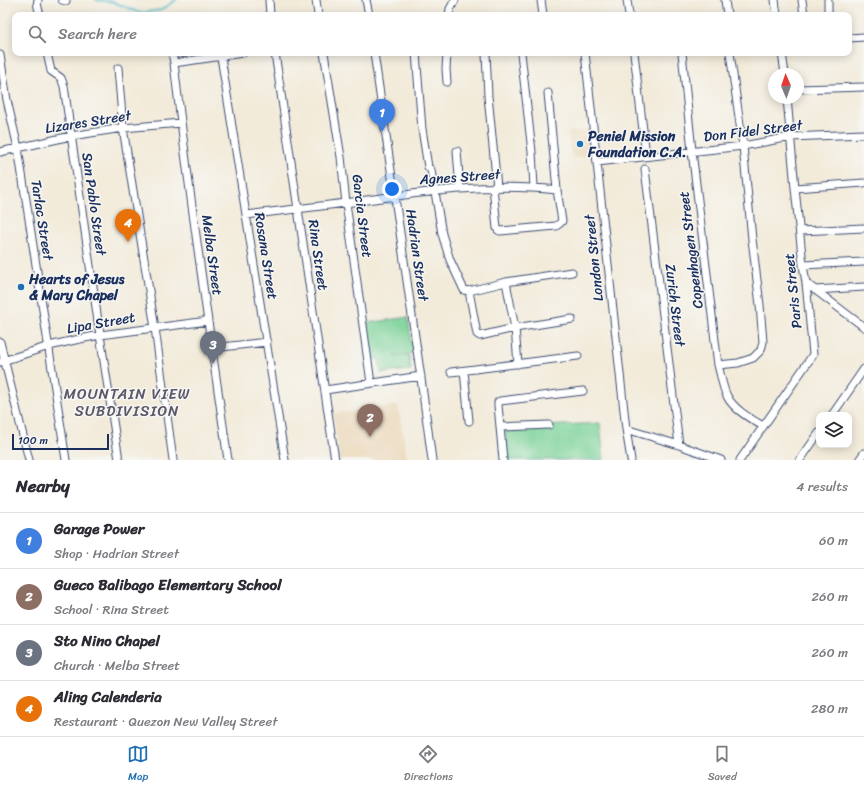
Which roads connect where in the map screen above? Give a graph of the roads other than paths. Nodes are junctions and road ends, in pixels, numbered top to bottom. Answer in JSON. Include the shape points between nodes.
{"nodes":[{"id":1,"x":38,"y":0,"type":"edge"},
{"id":2,"x":268,"y":0,"type":"edge"},
{"id":3,"x":316,"y":0,"type":"edge"},
{"id":4,"x":366,"y":0,"type":"edge"},
{"id":5,"x":455,"y":0,"type":"edge"},
{"id":6,"x":541,"y":0,"type":"edge"},
{"id":7,"x":627,"y":0,"type":"edge"},
{"id":8,"x":725,"y":0,"type":"edge"},
{"id":9,"x":775,"y":0,"type":"edge"},
{"id":10,"x":802,"y":0,"type":"edge"},
{"id":11,"x":828,"y":0,"type":"edge"},
{"id":12,"x":39,"y":12,"type":"edge"},
{"id":13,"x":270,"y":12,"type":"edge"},
{"id":14,"x":318,"y":12,"type":"edge"},
{"id":15,"x":368,"y":12,"type":"edge"},
{"id":16,"x":450,"y":12,"type":"edge"},
{"id":17,"x":542,"y":12,"type":"edge"},
{"id":18,"x":629,"y":12,"type":"edge"},
{"id":19,"x":727,"y":12,"type":"edge"},
{"id":20,"x":777,"y":12,"type":"edge"},
{"id":21,"x":804,"y":12,"type":"edge"},
{"id":22,"x":828,"y":12,"type":"edge"},
{"id":23,"x":864,"y":37,"type":"edge"},
{"id":24,"x":852,"y":38,"type":"edge"},
{"id":25,"x":0,"y":55,"type":"edge"},
{"id":26,"x":48,"y":56,"type":"edge"},
{"id":27,"x":173,"y":56,"type":"edge"},
{"id":28,"x":226,"y":56,"type":"edge"},
{"id":29,"x":275,"y":56,"type":"edge"},
{"id":30,"x":324,"y":56,"type":"edge"},
{"id":31,"x":374,"y":56,"type":"edge"},
{"id":32,"x":416,"y":56,"type":"edge"},
{"id":33,"x":447,"y":56,"type":"edge"},
{"id":34,"x":486,"y":56,"type":"edge"},
{"id":35,"x":521,"y":56,"type":"edge"},
{"id":36,"x":585,"y":56,"type":"edge"},
{"id":37,"x":634,"y":56,"type":"edge"},
{"id":38,"x":682,"y":56,"type":"edge"},
{"id":39,"x":730,"y":56,"type":"edge"},
{"id":40,"x":782,"y":56,"type":"edge"},
{"id":41,"x":221,"y":57,"type":"junction"},
{"id":42,"x":174,"y":63,"type":"junction"},
{"id":43,"x":118,"y":68,"type":"dead end"},
{"id":44,"x":784,"y":68,"type":"edge"},
{"id":45,"x":447,"y":82,"type":"dead end"},
{"id":46,"x":864,"y":86,"type":"edge"},
{"id":47,"x":804,"y":90,"type":"edge"},
{"id":48,"x":548,"y":93,"type":"dead end"},
{"id":49,"x":4,"y":101,"type":"edge"},
{"id":50,"x":787,"y":104,"type":"edge"},
{"id":51,"x":181,"y":124,"type":"junction"},
{"id":52,"x":123,"y":128,"type":"junction"},
{"id":53,"x":864,"y":134,"type":"edge"},
{"id":54,"x":70,"y":136,"type":"junction"},
{"id":55,"x":790,"y":137,"type":"junction"},
{"id":56,"x":743,"y":146,"type":"junction"},
{"id":57,"x":18,"y":148,"type":"junction"},
{"id":58,"x":457,"y":151,"type":"dead end"},
{"id":59,"x":692,"y":151,"type":"junction"},
{"id":60,"x":0,"y":152,"type":"edge"},
{"id":61,"x":646,"y":156,"type":"junction"},
{"id":62,"x":597,"y":162,"type":"junction"},
{"id":63,"x":645,"y":169,"type":"dead end"},
{"id":64,"x":864,"y":183,"type":"edge"},
{"id":65,"x":495,"y":187,"type":"junction"},
{"id":66,"x":460,"y":188,"type":"junction"},
{"id":67,"x":534,"y":188,"type":"junction"},
{"id":68,"x":795,"y":188,"type":"junction"},
{"id":69,"x":557,"y":190,"type":"junction"},
{"id":70,"x":435,"y":192,"type":"junction"},
{"id":71,"x":395,"y":195,"type":"junction"},
{"id":72,"x":346,"y":203,"type":"junction"},
{"id":73,"x":298,"y":209,"type":"junction"},
{"id":74,"x":246,"y":214,"type":"junction"},
{"id":75,"x":864,"y":228,"type":"edge"},
{"id":76,"x":800,"y":231,"type":"junction"},
{"id":77,"x":864,"y":262,"type":"edge"},
{"id":78,"x":803,"y":265,"type":"junction"},
{"id":79,"x":572,"y":272,"type":"dead end"},
{"id":80,"x":506,"y":282,"type":"junction"},
{"id":81,"x":806,"y":283,"type":"junction"},
{"id":82,"x":864,"y":287,"type":"edge"},
{"id":83,"x":815,"y":290,"type":"junction"},
{"id":84,"x":468,"y":291,"type":"junction"},
{"id":85,"x":572,"y":319,"type":"dead end"},
{"id":86,"x":208,"y":321,"type":"junction"},
{"id":87,"x":864,"y":327,"type":"edge"},
{"id":88,"x":155,"y":328,"type":"junction"},
{"id":89,"x":514,"y":328,"type":"junction"},
{"id":90,"x":100,"y":335,"type":"junction"},
{"id":91,"x":0,"y":342,"type":"edge"},
{"id":92,"x":267,"y":342,"type":"junction"},
{"id":93,"x":49,"y":346,"type":"junction"},
{"id":94,"x":212,"y":348,"type":"junction"},
{"id":95,"x":578,"y":356,"type":"dead end"},
{"id":96,"x":3,"y":362,"type":"edge"},
{"id":97,"x":518,"y":364,"type":"junction"},
{"id":98,"x":718,"y":365,"type":"junction"},
{"id":99,"x":864,"y":369,"type":"edge"},
{"id":100,"x":464,"y":371,"type":"junction"},
{"id":101,"x":451,"y":372,"type":"dead end"},
{"id":102,"x":421,"y":376,"type":"junction"},
{"id":103,"x":371,"y":383,"type":"junction"},
{"id":104,"x":325,"y":390,"type":"junction"},
{"id":105,"x":582,"y":391,"type":"dead end"},
{"id":106,"x":834,"y":412,"type":"edge"},
{"id":107,"x":469,"y":422,"type":"dead end"},
{"id":108,"x":549,"y":425,"type":"dead end"},
{"id":109,"x":764,"y":426,"type":"junction"},
{"id":110,"x":500,"y":427,"type":"junction"},
{"id":111,"x":626,"y":429,"type":"junction"},
{"id":112,"x":816,"y":437,"type":"edge"},
{"id":113,"x":679,"y":445,"type":"junction"},
{"id":114,"x":864,"y":453,"type":"edge"},
{"id":115,"x":29,"y":460,"type":"edge"},
{"id":116,"x":66,"y":460,"type":"edge"},
{"id":117,"x":119,"y":460,"type":"edge"},
{"id":118,"x":173,"y":460,"type":"edge"},
{"id":119,"x":228,"y":460,"type":"edge"},
{"id":120,"x":285,"y":460,"type":"edge"},
{"id":121,"x":335,"y":460,"type":"edge"},
{"id":122,"x":432,"y":460,"type":"edge"},
{"id":123,"x":503,"y":460,"type":"edge"},
{"id":124,"x":631,"y":460,"type":"edge"},
{"id":125,"x":721,"y":460,"type":"edge"},
{"id":126,"x":740,"y":460,"type":"edge"},
{"id":127,"x":800,"y":460,"type":"edge"},
{"id":128,"x":859,"y":460,"type":"edge"}],
"edges":[{"from":1,"to":12,"type":"street"},
{"from":2,"to":13,"type":"street"},
{"from":3,"to":14,"type":"street"},
{"from":4,"to":15,"type":"street"},
{"from":5,"to":16,"type":"street"},
{"from":6,"to":17,"type":"street"},
{"from":7,"to":18,"type":"street"},
{"from":8,"to":19,"type":"street"},
{"from":9,"to":20,"type":"street"},
{"from":10,"to":21,"type":"street"},
{"from":11,"to":22,"type":"street"},
{"from":23,"to":24,"type":"street"},
{"from":25,"to":49,"type":"street","name":"Tarlac Street"},
{"from":26,"to":54,"type":"street","name":"San Pablo Street","via":[[51,71],[61,78],[64,86]]},
{"from":27,"to":42,"type":"street","name":"Melba Street"},
{"from":28,"to":41,"type":"street"},
{"from":29,"to":73,"type":"street","name":"Rina Street"},
{"from":30,"to":72,"type":"street","name":"Garcia Street"},
{"from":31,"to":71,"type":"street","name":"Hadrian Street"},
{"from":32,"to":70,"type":"street","via":[[422,129]]},
{"from":33,"to":45,"type":"street"},
{"from":34,"to":65,"type":"street"},
{"from":35,"to":67,"type":"street"},
{"from":36,"to":62,"type":"street","name":"London Street"},
{"from":37,"to":61,"type":"street"},
{"from":38,"to":59,"type":"street","name":"Copenhagen Street"},
{"from":39,"to":56,"type":"street"},
{"from":40,"to":44,"type":"street"},
{"from":41,"to":42,"type":"street"},
{"from":41,"to":74,"type":"street","name":"Rosana Street"},
{"from":42,"to":51,"type":"street","name":"Melba Street"},
{"from":43,"to":52,"type":"street"},
{"from":46,"to":47,"type":"street"},
{"from":48,"to":69,"type":"street"},
{"from":49,"to":57,"type":"street","name":"Tarlac Street"},
{"from":50,"to":55,"type":"street","name":"Paris Street"},
{"from":51,"to":52,"type":"street","name":"Lizares Street"},
{"from":51,"to":86,"type":"street","name":"Melba Street"},
{"from":52,"to":54,"type":"street","name":"Lizares Street"},
{"from":52,"to":88,"type":"street"},
{"from":53,"to":55,"type":"street","name":"Don Fidel Street"},
{"from":54,"to":57,"type":"street","name":"Lizares Street"},
{"from":54,"to":90,"type":"street","name":"San Pablo Street"},
{"from":55,"to":56,"type":"street","name":"Don Fidel Street"},
{"from":55,"to":68,"type":"street","name":"Paris Street"},
{"from":56,"to":59,"type":"street","name":"Don Fidel Street"},
{"from":56,"to":98,"type":"street","via":[[763,342],[761,350],[753,358]]},
{"from":57,"to":60,"type":"street","name":"Lizares Street"},
{"from":57,"to":93,"type":"street","name":"Tarlac Street"},
{"from":58,"to":66,"type":"street"},
{"from":59,"to":61,"type":"street","name":"Don Fidel Street"},
{"from":59,"to":98,"type":"street","name":"Copenhagen Street"},
{"from":61,"to":62,"type":"street","name":"Don Fidel Street"},
{"from":62,"to":111,"type":"street","name":"London Street"},
{"from":63,"to":113,"type":"street","name":"Zurich Street"},
{"from":64,"to":68,"type":"street"},
{"from":65,"to":66,"type":"street","name":"Agnes Street"},
{"from":65,"to":67,"type":"street","name":"Agnes Street"},
{"from":65,"to":69,"type":"street","via":[[497,228],[500,231],[559,224],[562,221]]},
{"from":66,"to":70,"type":"street","name":"Agnes Street"},
{"from":67,"to":69,"type":"street","name":"Agnes Street"},
{"from":68,"to":76,"type":"street","name":"Paris Street"},
{"from":70,"to":71,"type":"street","name":"Agnes Street"},
{"from":70,"to":84,"type":"street","via":[[442,234],[450,260],[464,290]]},
{"from":71,"to":72,"type":"street","name":"Agnes Street"},
{"from":71,"to":102,"type":"street","name":"Hadrian Street"},
{"from":72,"to":73,"type":"street","name":"Agnes Street"},
{"from":72,"to":103,"type":"street","name":"Garcia Street"},
{"from":73,"to":74,"type":"street","name":"Agnes Street"},
{"from":73,"to":104,"type":"street","name":"Rina Street"},
{"from":74,"to":92,"type":"street","name":"Rosana Street"},
{"from":75,"to":76,"type":"street"},
{"from":76,"to":78,"type":"street","name":"Paris Street"},
{"from":77,"to":78,"type":"street"},
{"from":78,"to":81,"type":"street","name":"Paris Street"},
{"from":79,"to":80,"type":"street"},
{"from":80,"to":84,"type":"street"},
{"from":80,"to":89,"type":"street"},
{"from":81,"to":83,"type":"street"},
{"from":81,"to":109,"type":"street","name":"Paris Street","via":[[812,354]]},
{"from":82,"to":83,"type":"street"},
{"from":83,"to":87,"type":"street"},
{"from":84,"to":89,"type":"street","via":[[478,335]]},
{"from":85,"to":89,"type":"street"},
{"from":86,"to":88,"type":"street","name":"Lipa Street"},
{"from":86,"to":94,"type":"street","name":"Melba Street"},
{"from":88,"to":90,"type":"street","name":"Lipa Street"},
{"from":88,"to":118,"type":"street"},
{"from":89,"to":97,"type":"street"},
{"from":90,"to":93,"type":"street","name":"Lipa Street"},
{"from":90,"to":117,"type":"street","name":"San Pablo Street"},
{"from":91,"to":96,"type":"street"},
{"from":92,"to":94,"type":"street"},
{"from":92,"to":120,"type":"street","name":"Rosana Street"},
{"from":93,"to":96,"type":"street","name":"Lipa Street"},
{"from":93,"to":116,"type":"street","name":"Tarlac Street"},
{"from":94,"to":119,"type":"street","name":"Melba Street"},
{"from":95,"to":97,"type":"street"},
{"from":96,"to":115,"type":"street"},
{"from":97,"to":100,"type":"street"},
{"from":98,"to":109,"type":"street","name":"Copenhagen Street","via":[[727,396],[732,404]]},
{"from":99,"to":106,"type":"street"},
{"from":100,"to":101,"type":"street"},
{"from":100,"to":107,"type":"street"},
{"from":102,"to":103,"type":"street"},
{"from":102,"to":122,"type":"street","name":"Hadrian Street"},
{"from":103,"to":104,"type":"street"},
{"from":104,"to":121,"type":"street","name":"Rina Street"},
{"from":105,"to":110,"type":"street","via":[[500,401]]},
{"from":108,"to":110,"type":"street"},
{"from":109,"to":126,"type":"street","name":"Paris Street"},
{"from":110,"to":123,"type":"street"},
{"from":111,"to":113,"type":"street"},
{"from":111,"to":124,"type":"street","name":"London Street"},
{"from":112,"to":127,"type":"street"},
{"from":113,"to":125,"type":"street"},
{"from":114,"to":128,"type":"street"}]}
